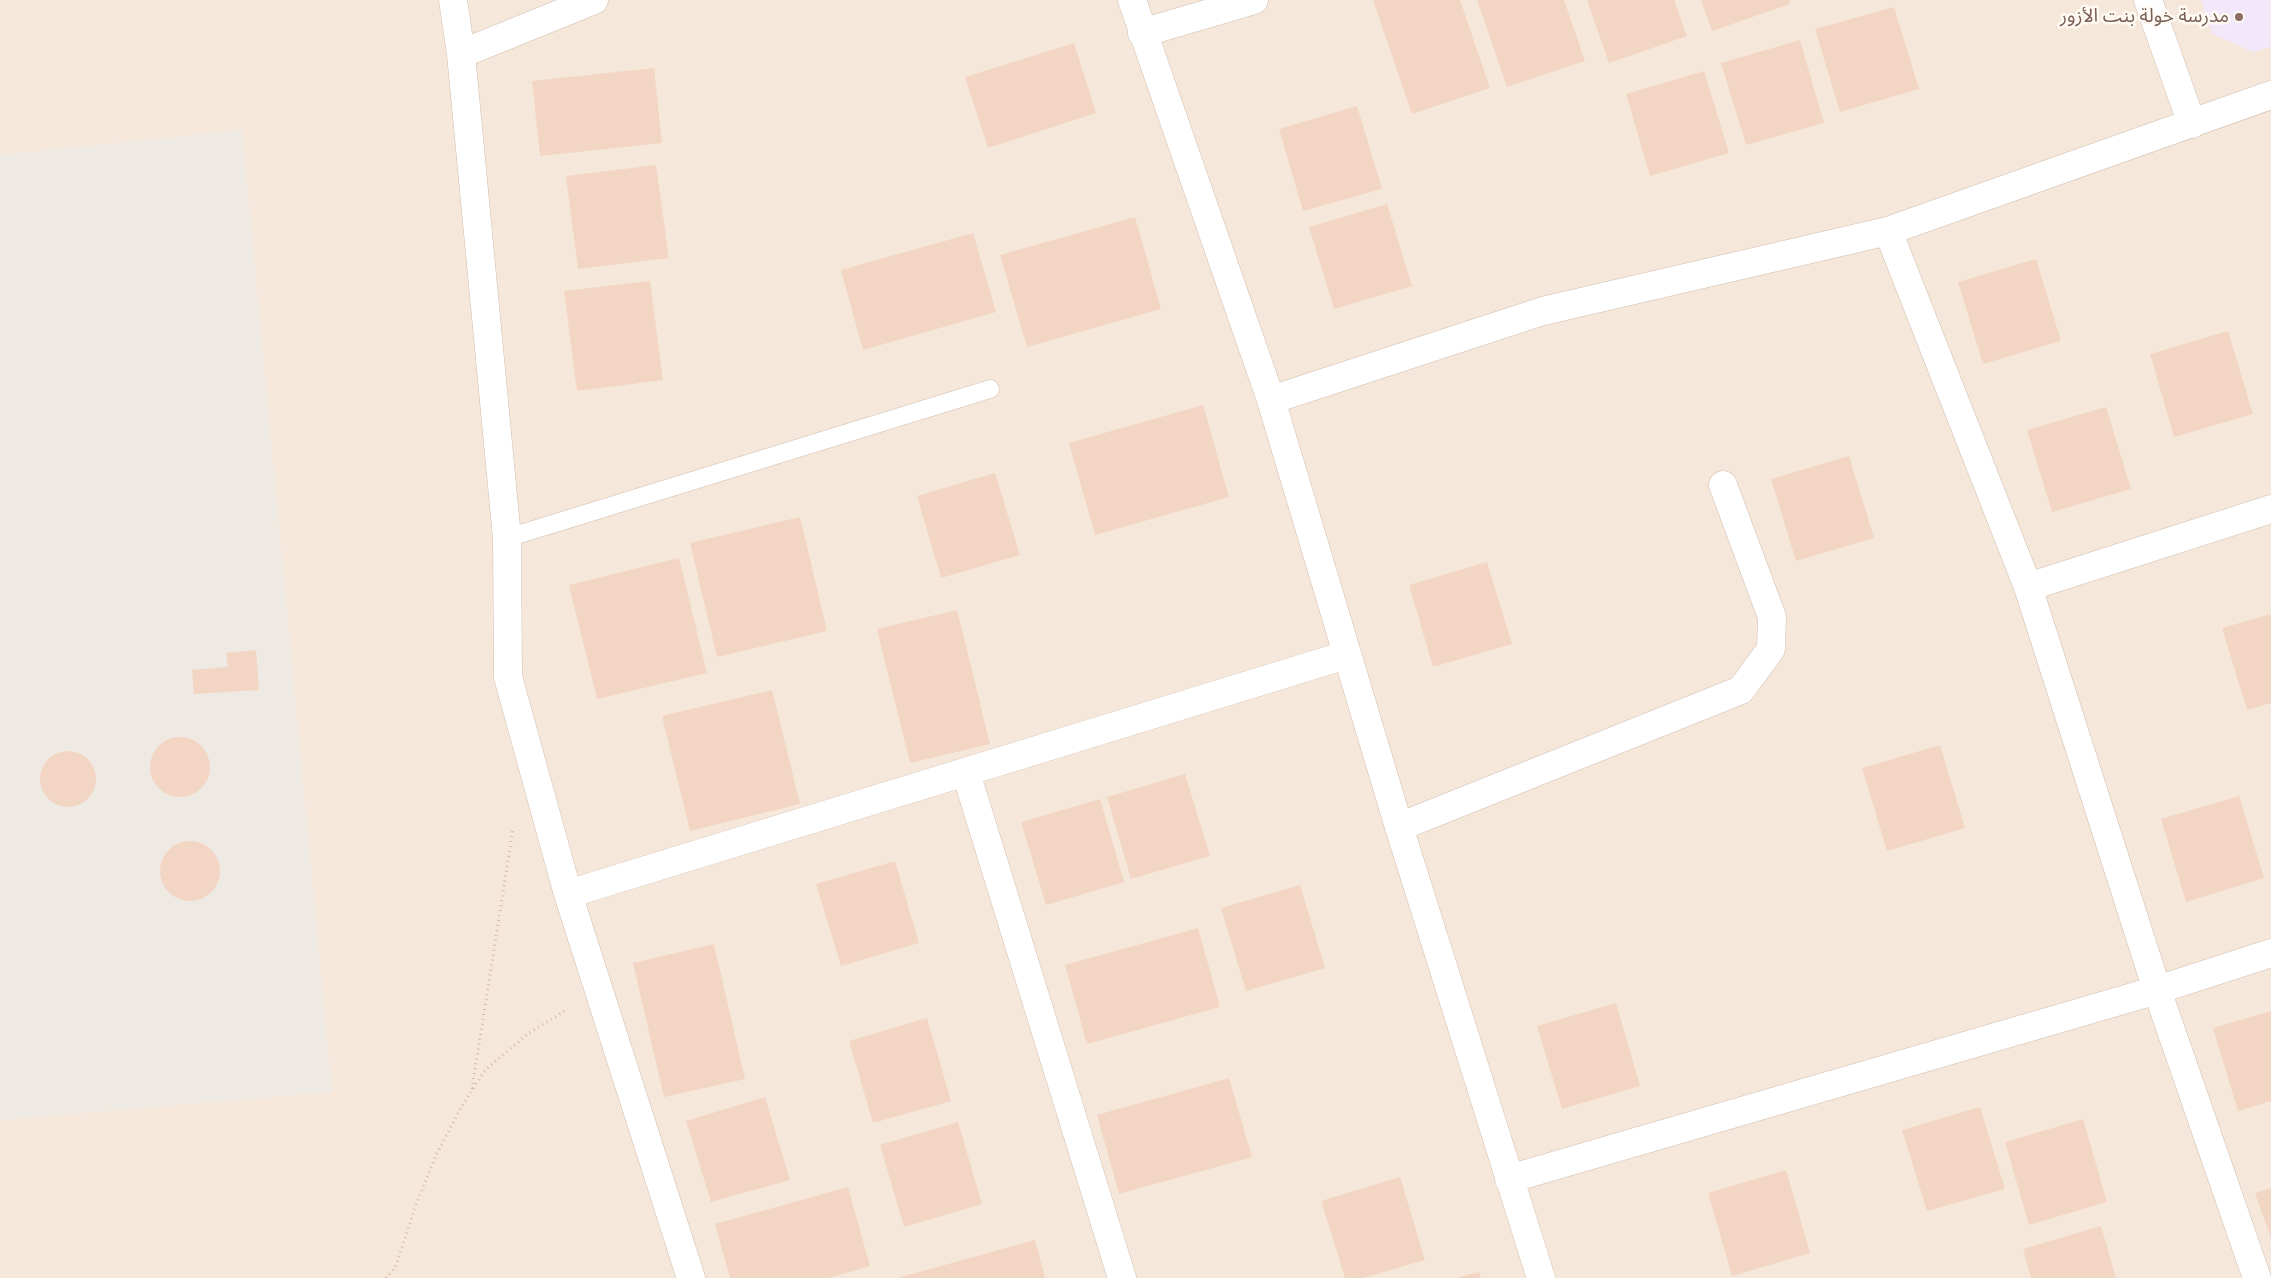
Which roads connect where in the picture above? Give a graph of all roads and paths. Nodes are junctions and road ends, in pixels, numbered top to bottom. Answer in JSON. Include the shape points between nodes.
{"nodes":[{"id":1,"x":453,"y":0,"type":"edge"},
{"id":2,"x":594,"y":0,"type":"edge"},
{"id":3,"x":1132,"y":0,"type":"edge"},
{"id":4,"x":1254,"y":0,"type":"edge"},
{"id":5,"x":2148,"y":0,"type":"edge"},
{"id":6,"x":1142,"y":33,"type":"junction"},
{"id":7,"x":460,"y":54,"type":"junction"},
{"id":8,"x":2271,"y":95,"type":"edge"},
{"id":9,"x":2192,"y":124,"type":"junction"},
{"id":10,"x":1888,"y":231,"type":"junction"},
{"id":11,"x":990,"y":389,"type":"dead end"},
{"id":12,"x":1271,"y":400,"type":"junction"},
{"id":13,"x":1723,"y":485,"type":"dead end"},
{"id":14,"x":2271,"y":510,"type":"edge"},
{"id":15,"x":507,"y":538,"type":"junction"},
{"id":16,"x":2028,"y":587,"type":"junction"},
{"id":17,"x":1346,"y":655,"type":"junction"},
{"id":18,"x":966,"y":773,"type":"junction"},
{"id":19,"x":514,"y":819,"type":"dead end"},
{"id":20,"x":1399,"y":827,"type":"junction"},
{"id":21,"x":568,"y":894,"type":"junction"},
{"id":22,"x":2271,"y":953,"type":"edge"},
{"id":23,"x":2157,"y":990,"type":"junction"},
{"id":24,"x":598,"y":991,"type":"junction"},
{"id":25,"x":472,"y":1090,"type":"junction"},
{"id":26,"x":1509,"y":1179,"type":"junction"},
{"id":27,"x":386,"y":1278,"type":"edge"},
{"id":28,"x":691,"y":1278,"type":"edge"},
{"id":29,"x":1122,"y":1278,"type":"edge"},
{"id":30,"x":1541,"y":1278,"type":"edge"},
{"id":31,"x":2257,"y":1278,"type":"edge"}],
"edges":[{"from":1,"to":7,"type":"street"},
{"from":2,"to":7,"type":"street"},
{"from":3,"to":6,"type":"street"},
{"from":4,"to":6,"type":"street"},
{"from":5,"to":9,"type":"street"},
{"from":6,"to":12,"type":"street"},
{"from":7,"to":15,"type":"street"},
{"from":8,"to":9,"type":"street"},
{"from":9,"to":10,"type":"street"},
{"from":10,"to":12,"type":"street","via":[[1543,311]]},
{"from":10,"to":16,"type":"street"},
{"from":11,"to":15,"type":"lane"},
{"from":12,"to":17,"type":"street"},
{"from":13,"to":20,"type":"street","via":[[1772,617],[1771,650],[1741,690]]},
{"from":14,"to":16,"type":"street"},
{"from":15,"to":21,"type":"street","via":[[508,678]]},
{"from":16,"to":23,"type":"street"},
{"from":17,"to":18,"type":"street"},
{"from":17,"to":20,"type":"street"},
{"from":18,"to":21,"type":"street"},
{"from":18,"to":29,"type":"street"},
{"from":19,"to":25,"type":"path"},
{"from":20,"to":26,"type":"street"},
{"from":21,"to":24,"type":"street"},
{"from":22,"to":23,"type":"street"},
{"from":23,"to":26,"type":"street"},
{"from":23,"to":31,"type":"street"},
{"from":24,"to":25,"type":"path","via":[[530,1033],[485,1070]]},
{"from":24,"to":28,"type":"street"},
{"from":25,"to":27,"type":"path","via":[[437,1153],[395,1268]]},
{"from":26,"to":30,"type":"street"}]}
